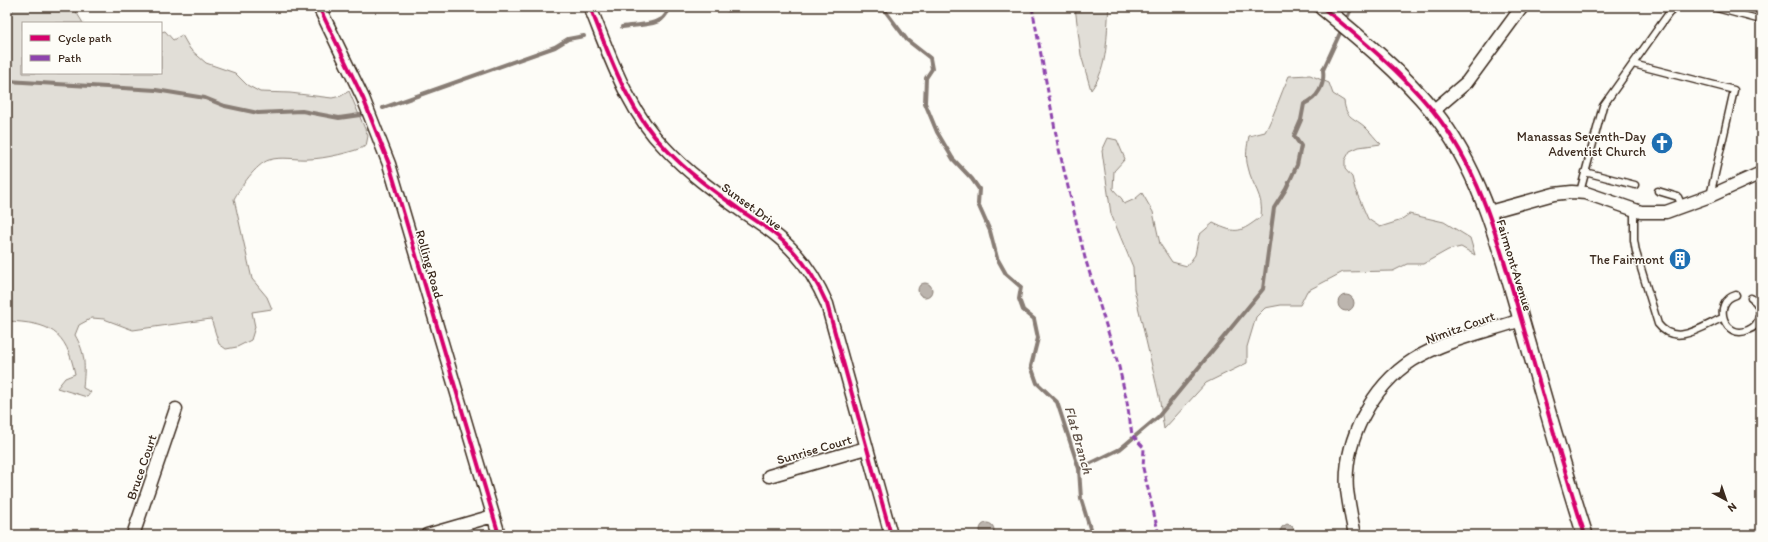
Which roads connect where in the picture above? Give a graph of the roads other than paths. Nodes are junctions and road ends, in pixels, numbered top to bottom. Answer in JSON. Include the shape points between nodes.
{"nodes":[{"id":1,"x":319,"y":7,"type":"edge"},
{"id":2,"x":590,"y":7,"type":"edge"},
{"id":3,"x":1322,"y":7,"type":"edge"},
{"id":4,"x":1522,"y":7,"type":"edge"},
{"id":5,"x":1676,"y":7,"type":"edge"},
{"id":6,"x":1713,"y":7,"type":"edge"},
{"id":7,"x":1761,"y":20,"type":"edge"},
{"id":8,"x":1633,"y":64,"type":"junction"},
{"id":9,"x":1433,"y":111,"type":"junction"},
{"id":10,"x":1585,"y":172,"type":"junction"},
{"id":11,"x":1761,"y":173,"type":"edge"},
{"id":12,"x":1635,"y":185,"type":"dead end"},
{"id":13,"x":1658,"y":191,"type":"dead end"},
{"id":14,"x":1580,"y":192,"type":"junction"},
{"id":15,"x":1710,"y":196,"type":"junction"},
{"id":16,"x":1682,"y":206,"type":"junction"},
{"id":17,"x":1634,"y":210,"type":"junction"},
{"id":18,"x":1489,"y":212,"type":"junction"},
{"id":19,"x":1736,"y":296,"type":"dead end"},
{"id":20,"x":1751,"y":298,"type":"dead end"},
{"id":21,"x":1722,"y":318,"type":"junction"},
{"id":22,"x":1521,"y":320,"type":"junction"},
{"id":23,"x":1754,"y":327,"type":"junction"},
{"id":24,"x":1761,"y":331,"type":"edge"},
{"id":25,"x":176,"y":409,"type":"dead end"},
{"id":26,"x":866,"y":448,"type":"junction"},
{"id":27,"x":769,"y":476,"type":"dead end"},
{"id":28,"x":493,"y":516,"type":"junction"},
{"id":29,"x":133,"y":535,"type":"edge"},
{"id":30,"x":427,"y":535,"type":"edge"},
{"id":31,"x":499,"y":535,"type":"edge"},
{"id":32,"x":891,"y":535,"type":"edge"},
{"id":33,"x":1355,"y":535,"type":"edge"},
{"id":34,"x":1585,"y":535,"type":"edge"}],
"edges":[{"from":1,"to":28,"type":"street","name":"Rolling Road","via":[[363,98],[389,164]]},
{"from":2,"to":26,"type":"street","name":"Sunset Drive","via":[[627,95],[650,132],[698,178],[778,237],[810,271],[827,304]]},
{"from":3,"to":9,"type":"street","name":"Fairmont Avenue","via":[[1379,54]]},
{"from":4,"to":9,"type":"street","via":[[1467,82]]},
{"from":5,"to":8,"type":"lane"},
{"from":6,"to":7,"type":"lane"},
{"from":8,"to":10,"type":"lane","via":[[1603,106]]},
{"from":8,"to":15,"type":"lane","via":[[1734,90]]},
{"from":9,"to":18,"type":"street","name":"Fairmont Avenue","via":[[1462,157]]},
{"from":10,"to":12,"type":"lane"},
{"from":10,"to":14,"type":"lane"},
{"from":11,"to":15,"type":"street"},
{"from":13,"to":16,"type":"lane","via":[[1678,198]]},
{"from":14,"to":17,"type":"street"},
{"from":14,"to":18,"type":"street","via":[[1554,194]]},
{"from":15,"to":16,"type":"street"},
{"from":16,"to":17,"type":"street","via":[[1655,213]]},
{"from":17,"to":21,"type":"lane","via":[[1636,252],[1658,324],[1663,330],[1679,336]]},
{"from":18,"to":22,"type":"street","name":"Fairmont Avenue"},
{"from":19,"to":21,"type":"lane","via":[[1723,306]]},
{"from":20,"to":23,"type":"lane","via":[[1757,304],[1760,314]]},
{"from":21,"to":23,"type":"lane","via":[[1728,327],[1736,332],[1745,332]]},
{"from":22,"to":33,"type":"street","name":"Nimitz Court","via":[[1438,348],[1414,360],[1400,370],[1374,398],[1365,413],[1350,455],[1347,489]]},
{"from":22,"to":34,"type":"street","name":"Fairmont Avenue"},
{"from":23,"to":24,"type":"lane"},
{"from":25,"to":29,"type":"street","name":"Bruce Court"},
{"from":26,"to":27,"type":"street","name":"Sunrise Court"},
{"from":26,"to":32,"type":"street","name":"Sunset Drive"},
{"from":28,"to":30,"type":"street"},
{"from":28,"to":31,"type":"street","name":"Rolling Road"}]}
